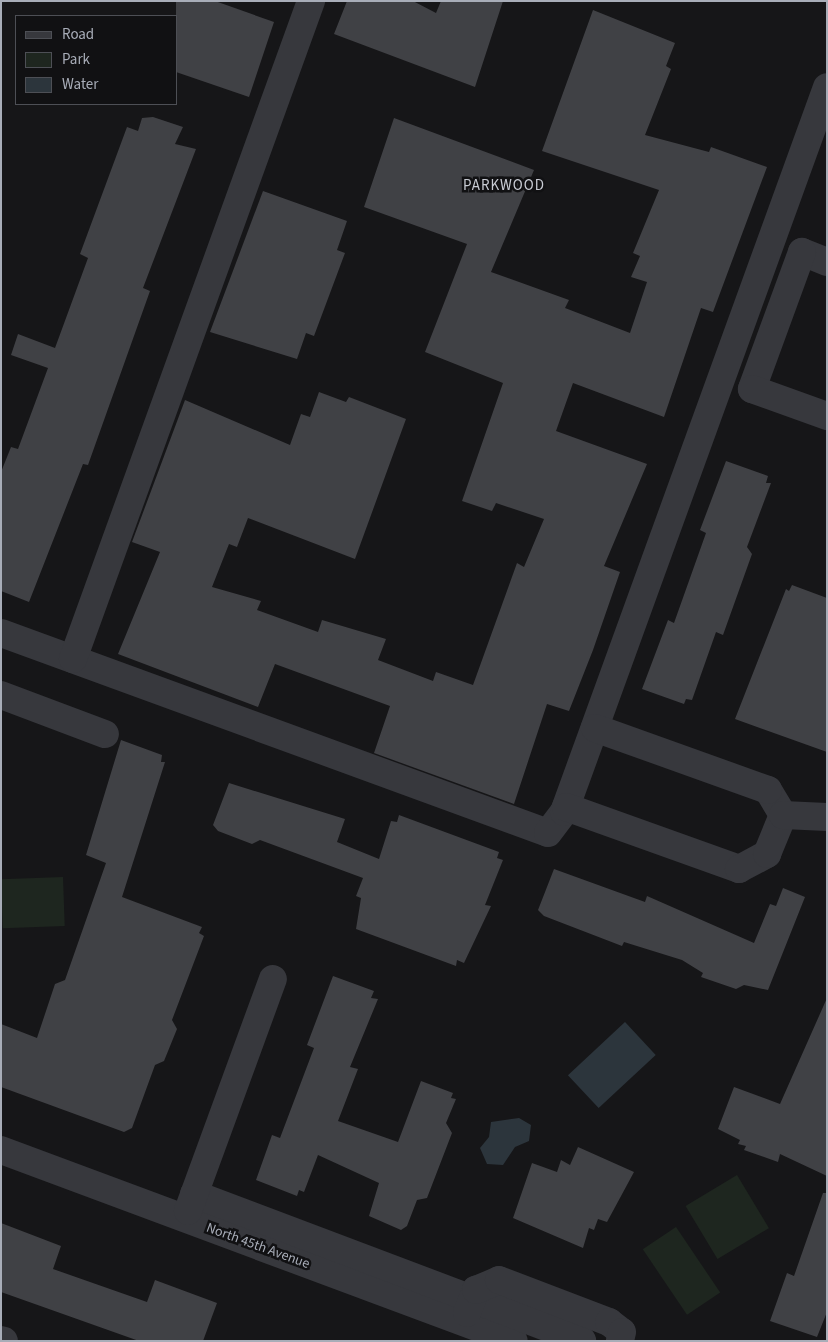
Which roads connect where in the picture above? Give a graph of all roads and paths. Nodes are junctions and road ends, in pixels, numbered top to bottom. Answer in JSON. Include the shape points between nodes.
{"nodes":[{"id":1,"x":311,"y":1,"type":"edge"},
{"id":2,"x":827,"y":87,"type":"edge"},
{"id":3,"x":827,"y":262,"type":"edge"},
{"id":4,"x":827,"y":416,"type":"edge"},
{"id":5,"x":1,"y":633,"type":"edge"},
{"id":6,"x":73,"y":659,"type":"junction"},
{"id":7,"x":1,"y":695,"type":"edge"},
{"id":8,"x":595,"y":728,"type":"junction"},
{"id":9,"x":105,"y":734,"type":"dead end"},
{"id":10,"x":566,"y":807,"type":"junction"},
{"id":11,"x":783,"y":815,"type":"junction"},
{"id":12,"x":827,"y":817,"type":"edge"},
{"id":13,"x":273,"y":979,"type":"dead end"},
{"id":14,"x":1,"y":1150,"type":"edge"},
{"id":15,"x":194,"y":1194,"type":"junction"},
{"id":16,"x":185,"y":1220,"type":"junction"},
{"id":17,"x":468,"y":1311,"type":"junction"},
{"id":18,"x":514,"y":1341,"type":"edge"},
{"id":19,"x":582,"y":1341,"type":"edge"},
{"id":20,"x":620,"y":1341,"type":"edge"}],
"edges":[{"from":1,"to":6,"type":"street"},
{"from":2,"to":8,"type":"street"},
{"from":3,"to":4,"type":"street","via":[[802,252],[752,389]]},
{"from":5,"to":6,"type":"street"},
{"from":6,"to":10,"type":"street","via":[[530,830],[548,833]]},
{"from":7,"to":9,"type":"street"},
{"from":8,"to":10,"type":"street"},
{"from":8,"to":11,"type":"street","via":[[768,790]]},
{"from":10,"to":11,"type":"street","via":[[739,869],[767,854]]},
{"from":11,"to":12,"type":"street"},
{"from":13,"to":15,"type":"street"},
{"from":14,"to":16,"type":"street","name":"North 45th Avenue"},
{"from":15,"to":16,"type":"street"},
{"from":15,"to":17,"type":"street"},
{"from":16,"to":17,"type":"street","name":"North 45th Avenue"},
{"from":17,"to":18,"type":"street","name":"North 45th Avenue"},
{"from":17,"to":19,"type":"street"},
{"from":17,"to":20,"type":"street","via":[[476,1290],[500,1280],[609,1322],[622,1332]]}]}
